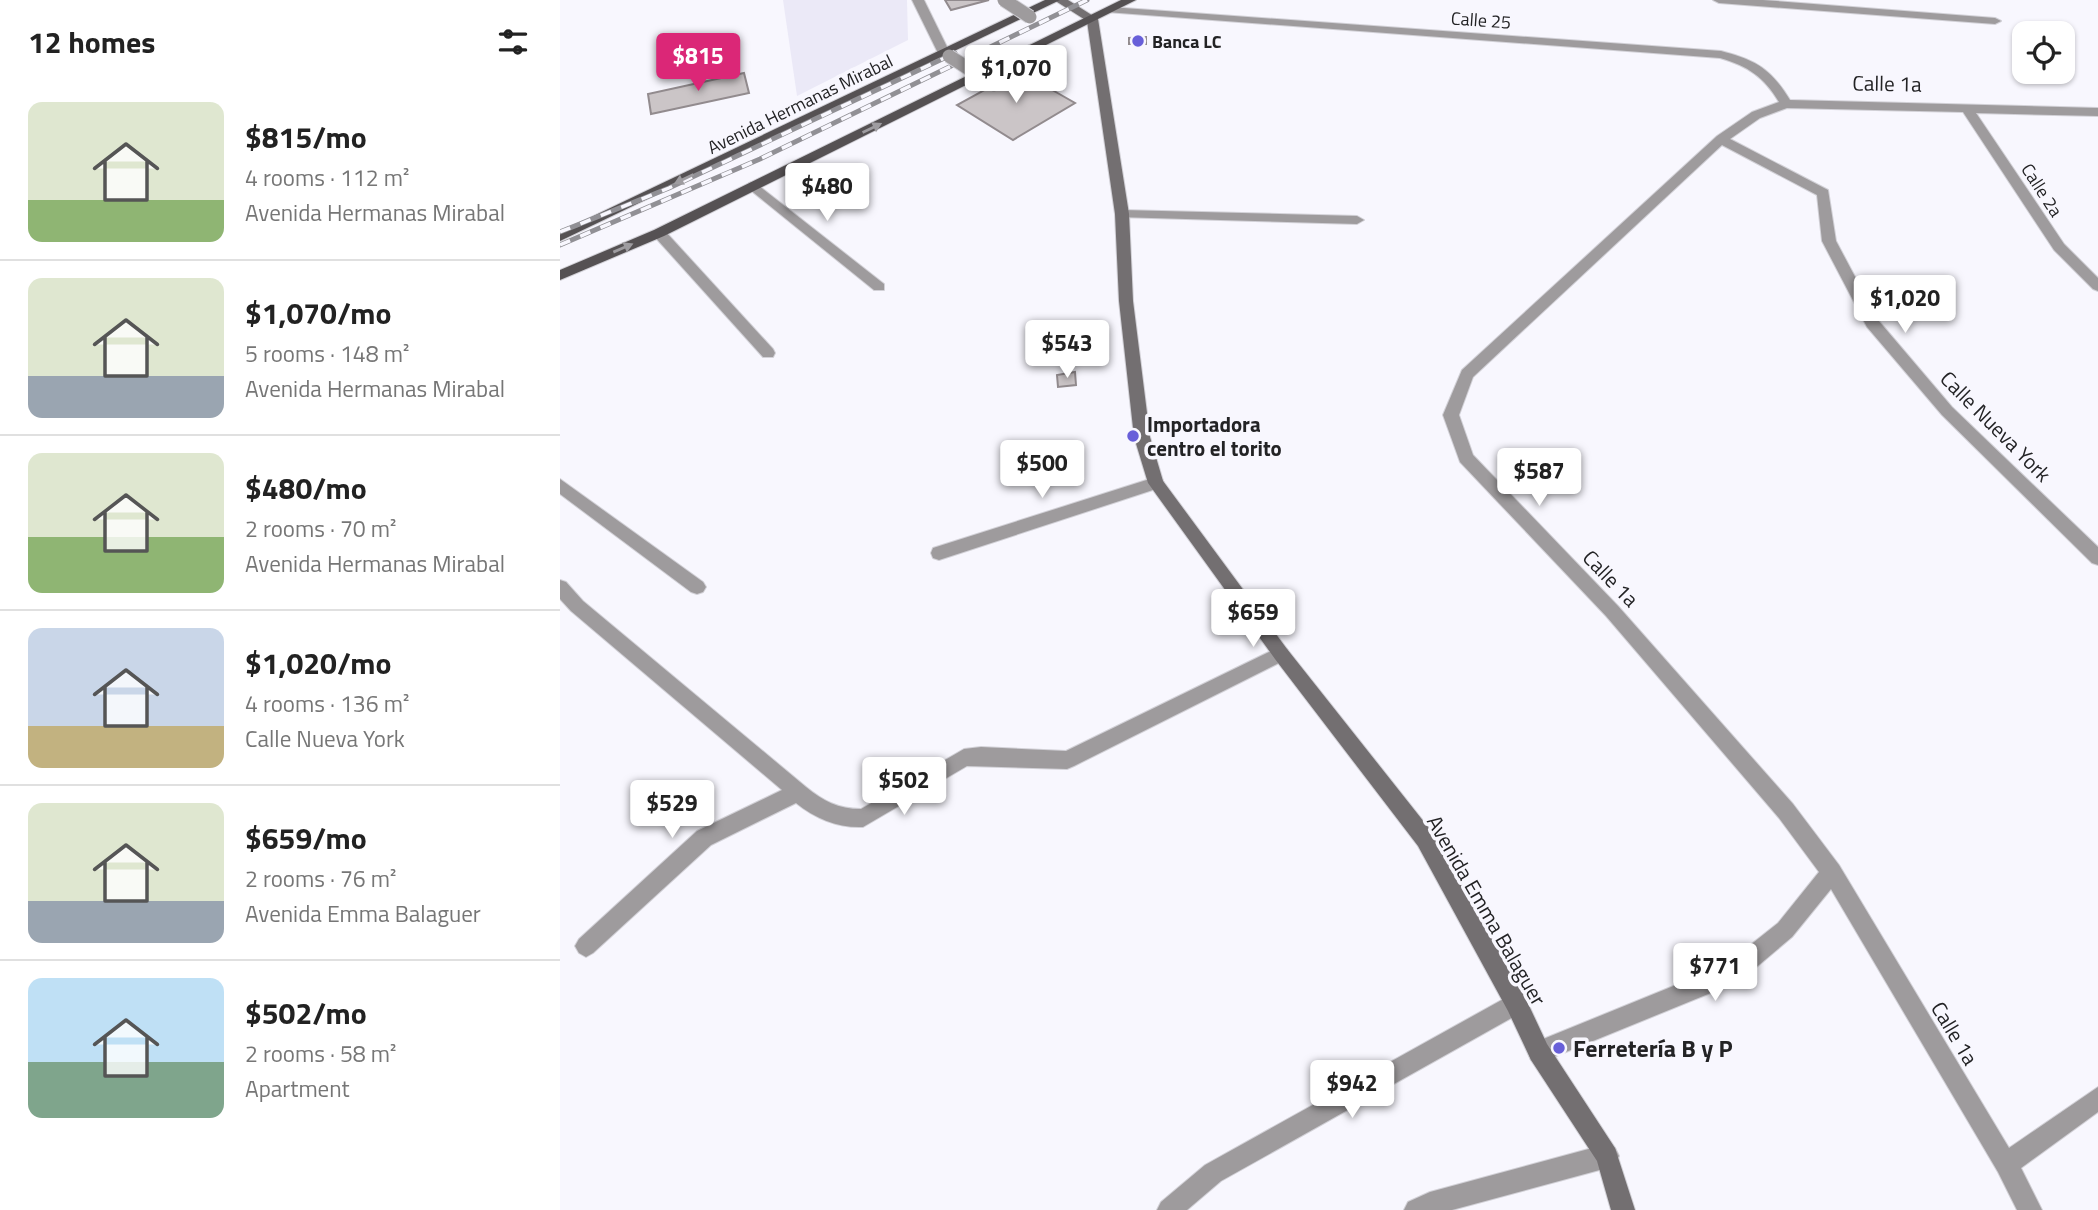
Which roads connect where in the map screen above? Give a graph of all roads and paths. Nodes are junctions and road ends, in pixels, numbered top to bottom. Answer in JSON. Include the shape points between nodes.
{"nodes":[{"id":1,"x":918,"y":0,"type":"edge"},
{"id":2,"x":1004,"y":0,"type":"edge"},
{"id":3,"x":1054,"y":0,"type":"edge"},
{"id":4,"x":1060,"y":0,"type":"edge"},
{"id":5,"x":1130,"y":0,"type":"edge"},
{"id":6,"x":1719,"y":0,"type":"edge"},
{"id":7,"x":1110,"y":10,"type":"junction"},
{"id":8,"x":1030,"y":17,"type":"dead end"},
{"id":9,"x":1092,"y":19,"type":"junction"},
{"id":10,"x":1995,"y":21,"type":"dead end"},
{"id":11,"x":946,"y":55,"type":"junction"},
{"id":12,"x":994,"y":85,"type":"dead end"},
{"id":13,"x":1786,"y":104,"type":"junction"},
{"id":14,"x":1966,"y":107,"type":"junction"},
{"id":15,"x":2098,"y":112,"type":"edge"},
{"id":16,"x":1721,"y":139,"type":"junction"},
{"id":17,"x":754,"y":186,"type":"junction"},
{"id":18,"x":1122,"y":214,"type":"junction"},
{"id":19,"x":1357,"y":220,"type":"dead end"},
{"id":20,"x":659,"y":233,"type":"junction"},
{"id":21,"x":560,"y":237,"type":"edge"},
{"id":22,"x":560,"y":275,"type":"edge"},
{"id":23,"x":2098,"y":286,"type":"edge"},
{"id":24,"x":879,"y":287,"type":"dead end"},
{"id":25,"x":768,"y":353,"type":"dead end"},
{"id":26,"x":1156,"y":484,"type":"junction"},
{"id":27,"x":560,"y":485,"type":"edge"},
{"id":28,"x":939,"y":553,"type":"dead end"},
{"id":29,"x":2098,"y":558,"type":"edge"},
{"id":30,"x":560,"y":587,"type":"edge"},
{"id":31,"x":697,"y":587,"type":"dead end"},
{"id":32,"x":1281,"y":654,"type":"junction"},
{"id":33,"x":797,"y":793,"type":"junction"},
{"id":34,"x":1832,"y":872,"type":"junction"},
{"id":35,"x":586,"y":946,"type":"dead end"},
{"id":36,"x":1516,"y":1003,"type":"junction"},
{"id":37,"x":1539,"y":1052,"type":"junction"},
{"id":38,"x":2098,"y":1098,"type":"edge"},
{"id":39,"x":1607,"y":1156,"type":"junction"},
{"id":40,"x":2006,"y":1164,"type":"junction"},
{"id":41,"x":1425,"y":1208,"type":"edge"},
{"id":42,"x":1169,"y":1210,"type":"edge"},
{"id":43,"x":1623,"y":1210,"type":"edge"},
{"id":44,"x":2030,"y":1210,"type":"edge"}],
"edges":[{"from":1,"to":11,"type":"street"},
{"from":2,"to":8,"type":"street","bridge":true},
{"from":3,"to":11,"type":"main road","name":"Avenida Hermanas Mirabal"},
{"from":4,"to":9,"type":"street"},
{"from":5,"to":7,"type":"main road"},
{"from":6,"to":10,"type":"street"},
{"from":7,"to":9,"type":"main road"},
{"from":7,"to":13,"type":"street","name":"Calle 25","via":[[1721,55],[1749,62],[1771,77]]},
{"from":17,"to":9,"type":"main road","one_way":true},
{"from":9,"to":18,"type":"street","name":"Avenida Emma Balaguer"},
{"from":11,"to":12,"type":"street","bridge":true},
{"from":11,"to":21,"type":"main road","name":"Avenida Hermanas Mirabal","one_way":true},
{"from":13,"to":14,"type":"street","name":"Calle 1a"},
{"from":13,"to":16,"type":"street","name":"Calle 1a","via":[[1756,115]]},
{"from":14,"to":15,"type":"street","name":"Calle 1a"},
{"from":14,"to":23,"type":"street","name":"Calle 2a","via":[[2059,247]]},
{"from":16,"to":29,"type":"street","name":"Calle Nueva York","via":[[1823,193],[1829,241],[1872,323],[1947,411]]},
{"from":16,"to":34,"type":"street","name":"Calle 1a","via":[[1467,374],[1451,415],[1466,458],[1612,611],[1786,811]]},
{"from":17,"to":20,"type":"main road"},
{"from":17,"to":24,"type":"street"},
{"from":18,"to":19,"type":"street"},
{"from":18,"to":26,"type":"street","name":"Avenida Emma Balaguer","via":[[1126,301],[1142,437]]},
{"from":22,"to":20,"type":"main road","one_way":true},
{"from":20,"to":25,"type":"street"},
{"from":26,"to":28,"type":"street"},
{"from":26,"to":32,"type":"street","name":"Avenida Emma Balaguer"},
{"from":27,"to":31,"type":"street"},
{"from":30,"to":33,"type":"street"},
{"from":32,"to":33,"type":"street","via":[[1067,760],[964,758],[863,818],[848,820]]},
{"from":32,"to":36,"type":"street","name":"Avenida Emma Balaguer","via":[[1424,839]]},
{"from":33,"to":35,"type":"street","via":[[704,838]]},
{"from":34,"to":37,"type":"street","via":[[1785,930],[1732,973]]},
{"from":34,"to":40,"type":"street","name":"Calle 1a"},
{"from":36,"to":37,"type":"street","name":"Avenida Emma Balaguer"},
{"from":36,"to":42,"type":"street","via":[[1213,1173]]},
{"from":37,"to":39,"type":"street","name":"Avenida Emma Balaguer"},
{"from":38,"to":40,"type":"street"},
{"from":39,"to":41,"type":"street"},
{"from":39,"to":43,"type":"street","name":"Avenida Emma Balaguer"},
{"from":40,"to":44,"type":"street","name":"Calle 1a"}]}
